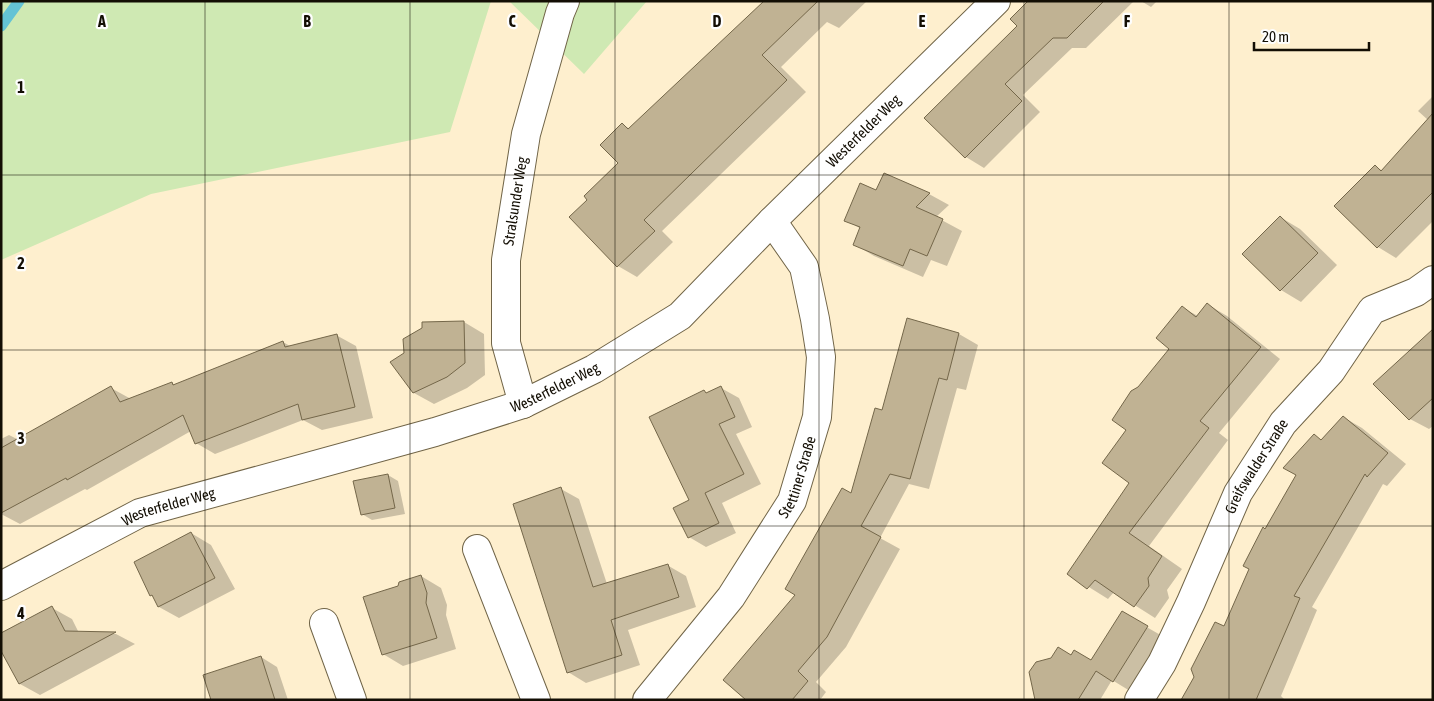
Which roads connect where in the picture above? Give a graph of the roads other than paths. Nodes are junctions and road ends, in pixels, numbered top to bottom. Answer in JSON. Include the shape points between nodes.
{"nodes":[{"id":1,"x":565,"y":1,"type":"edge"},
{"id":2,"x":996,"y":1,"type":"edge"},
{"id":3,"x":772,"y":221,"type":"junction"},
{"id":4,"x":1433,"y":280,"type":"edge"},
{"id":5,"x":523,"y":404,"type":"junction"},
{"id":6,"x":477,"y":549,"type":"dead end"},
{"id":7,"x":1,"y":586,"type":"edge"},
{"id":8,"x":324,"y":623,"type":"dead end"},
{"id":9,"x":352,"y":700,"type":"edge"},
{"id":10,"x":536,"y":700,"type":"edge"},
{"id":11,"x":647,"y":700,"type":"edge"},
{"id":12,"x":1139,"y":700,"type":"edge"}],
"edges":[{"from":1,"to":5,"type":"street","name":"Stralsunder Weg","via":[[526,134],[506,260],[506,343]]},
{"from":2,"to":3,"type":"street","name":"Westerfelder Weg"},
{"from":3,"to":5,"type":"street","name":"Westerfelder Weg","via":[[680,316],[594,369]]},
{"from":3,"to":11,"type":"street","name":"Stettiner Straße","via":[[804,267],[821,357],[817,417],[792,501],[731,597]]},
{"from":4,"to":12,"type":"street","name":"Greifswalder Straße","via":[[1416,292],[1372,310],[1331,371],[1283,422],[1238,493],[1179,628]]},
{"from":5,"to":7,"type":"street","name":"Westerfelder Weg","via":[[435,432],[140,513]]},
{"from":6,"to":10,"type":"street"},
{"from":8,"to":9,"type":"street"}]}
